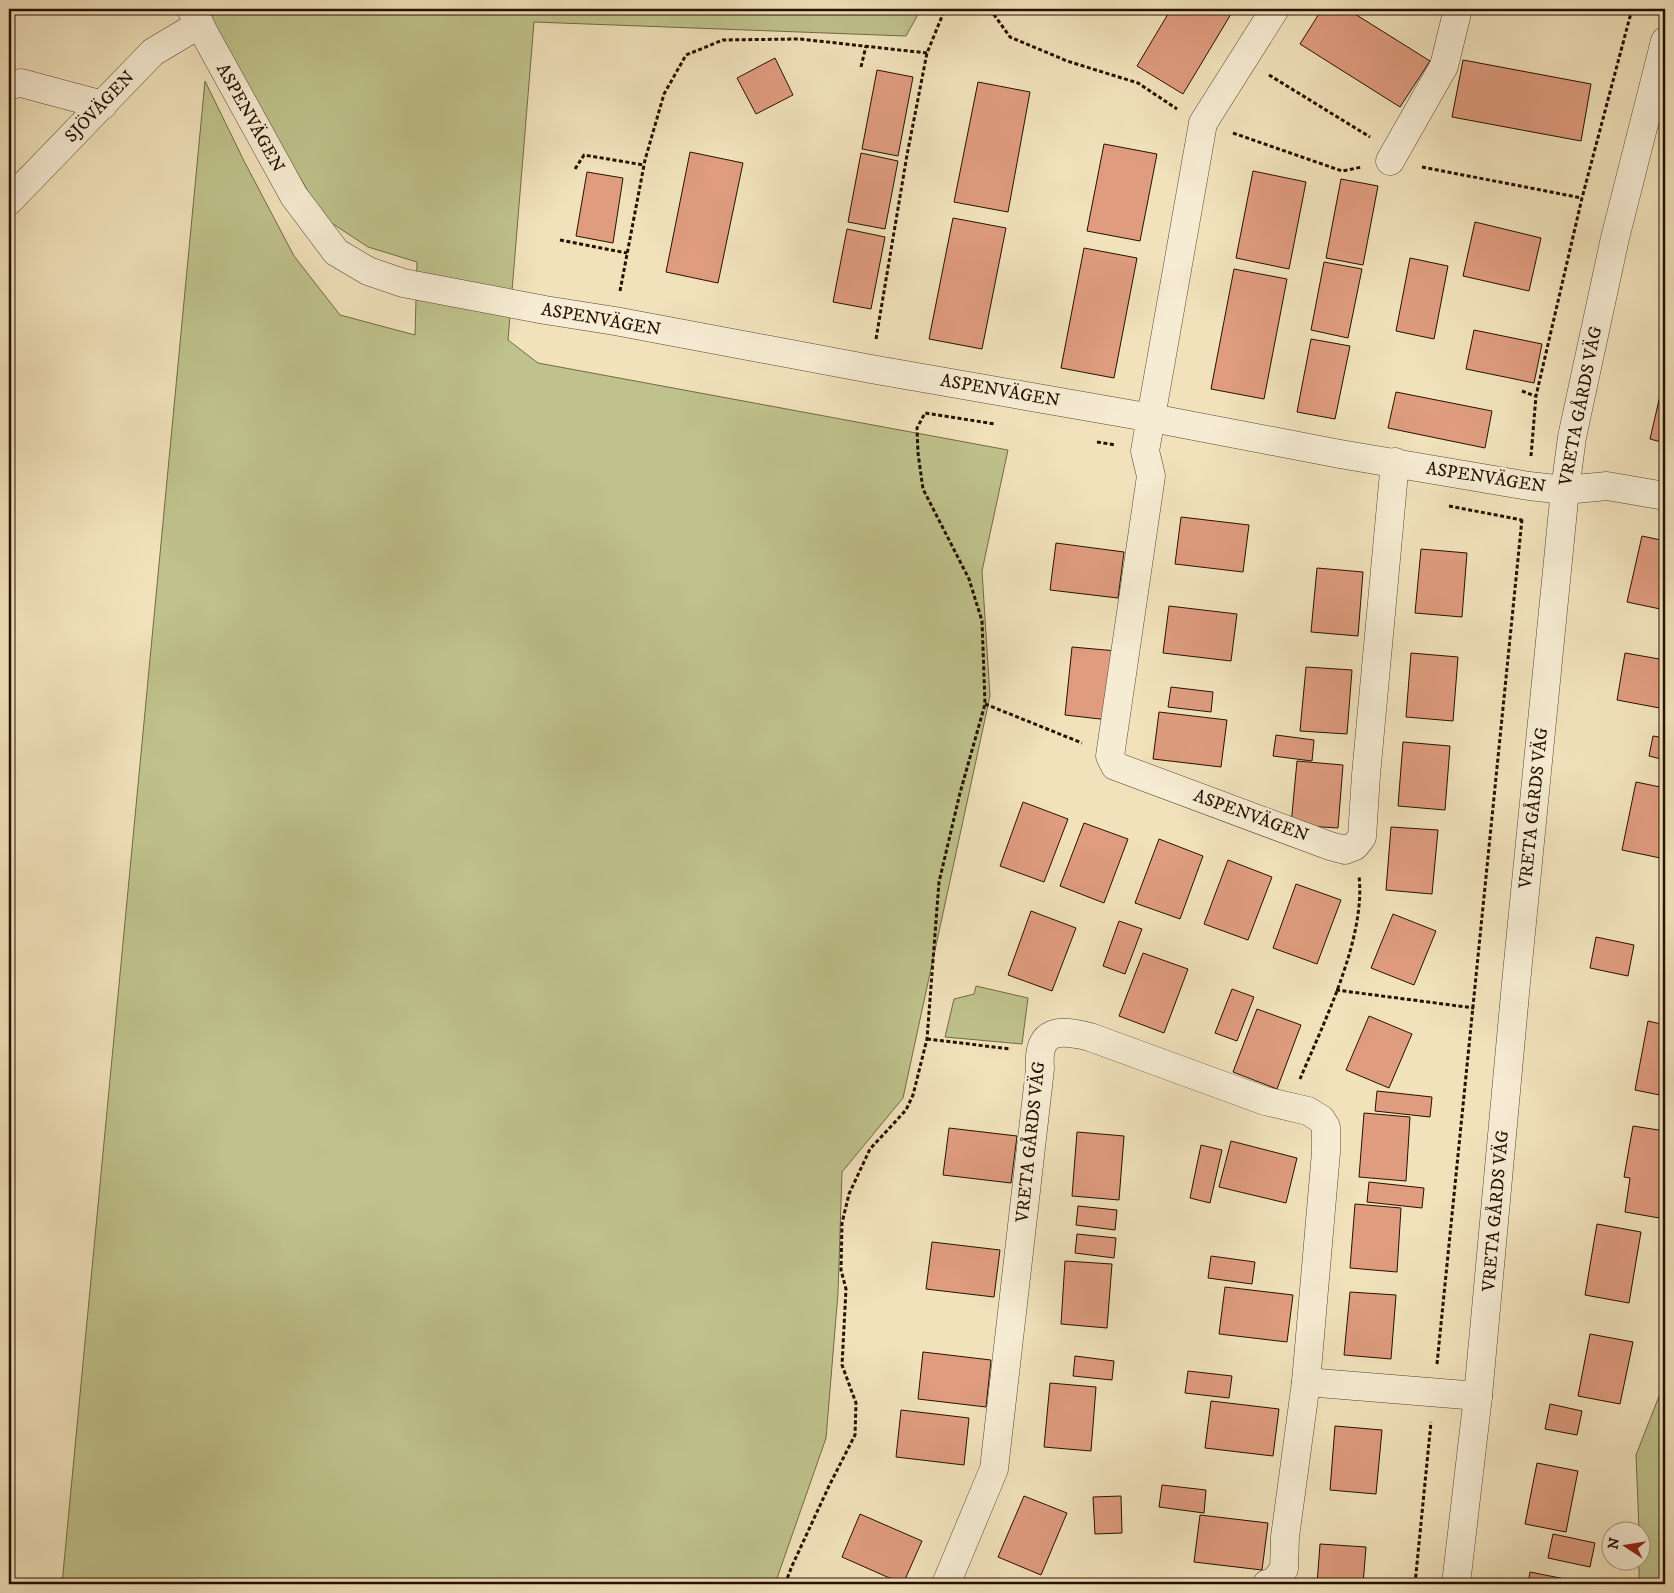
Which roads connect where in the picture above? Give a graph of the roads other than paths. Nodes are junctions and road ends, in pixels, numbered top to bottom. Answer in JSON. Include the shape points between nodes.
{"nodes":[{"id":1,"x":1275,"y":9,"type":"edge"},
{"id":2,"x":1458,"y":9,"type":"edge"},
{"id":3,"x":195,"y":16,"type":"edge"},
{"id":4,"x":1665,"y":41,"type":"edge"},
{"id":5,"x":9,"y":85,"type":"edge"},
{"id":6,"x":103,"y":105,"type":"junction"},
{"id":7,"x":1390,"y":161,"type":"road end"},
{"id":8,"x":9,"y":201,"type":"edge"},
{"id":9,"x":1152,"y":418,"type":"junction"},
{"id":10,"x":1395,"y":462,"type":"junction"},
{"id":11,"x":1565,"y":490,"type":"junction"},
{"id":12,"x":1665,"y":496,"type":"edge"},
{"id":13,"x":1306,"y":1382,"type":"junction"},
{"id":14,"x":1478,"y":1396,"type":"junction"},
{"id":15,"x":946,"y":1584,"type":"edge"},
{"id":16,"x":1267,"y":1584,"type":"edge"},
{"id":17,"x":1456,"y":1584,"type":"edge"}],
"edges":[{"from":1,"to":9,"type":"street","via":[[1203,123]]},
{"from":2,"to":7,"type":"street","via":[[1444,66]]},
{"from":3,"to":6,"type":"street","name":"SJÖVÄGEN","via":[[153,52]]},
{"from":3,"to":9,"type":"street","name":"ASPENVÄGEN","via":[[294,196],[336,252],[368,271],[403,283],[545,310]]},
{"from":4,"to":11,"type":"street","name":"VRETA GÅRDS VÄG","via":[[1615,238],[1572,437]]},
{"from":5,"to":6,"type":"street","via":[[21,83]]},
{"from":6,"to":8,"type":"street","name":"SJÖVÄGEN"},
{"from":9,"to":10,"type":"street","name":"ASPENVÄGEN"},
{"from":9,"to":10,"type":"street","name":"ASPENVÄGEN","via":[[1145,451],[1151,476],[1110,756],[1115,766],[1345,850],[1355,846],[1362,837]]},
{"from":10,"to":11,"type":"street","name":"ASPENVÄGEN"},
{"from":11,"to":12,"type":"street","name":"ASPENVÄGEN","via":[[1607,486]]},
{"from":11,"to":14,"type":"street","name":"VRETA GÅRDS VÄG"},
{"from":13,"to":14,"type":"street"},
{"from":13,"to":15,"type":"street","name":"VRETA GÅRDS VÄG","via":[[1325,1161],[1326,1127],[1321,1119],[1308,1111],[1264,1101],[1090,1037],[1070,1032],[1056,1033],[1045,1040],[1039,1054],[1040,1069],[994,1469]]},
{"from":13,"to":16,"type":"street","name":"VRETA GÅRDS VÄG","via":[[1285,1537],[1284,1569],[1274,1582]]},
{"from":14,"to":17,"type":"street","name":"VRETA GÅRDS VÄG"}]}
